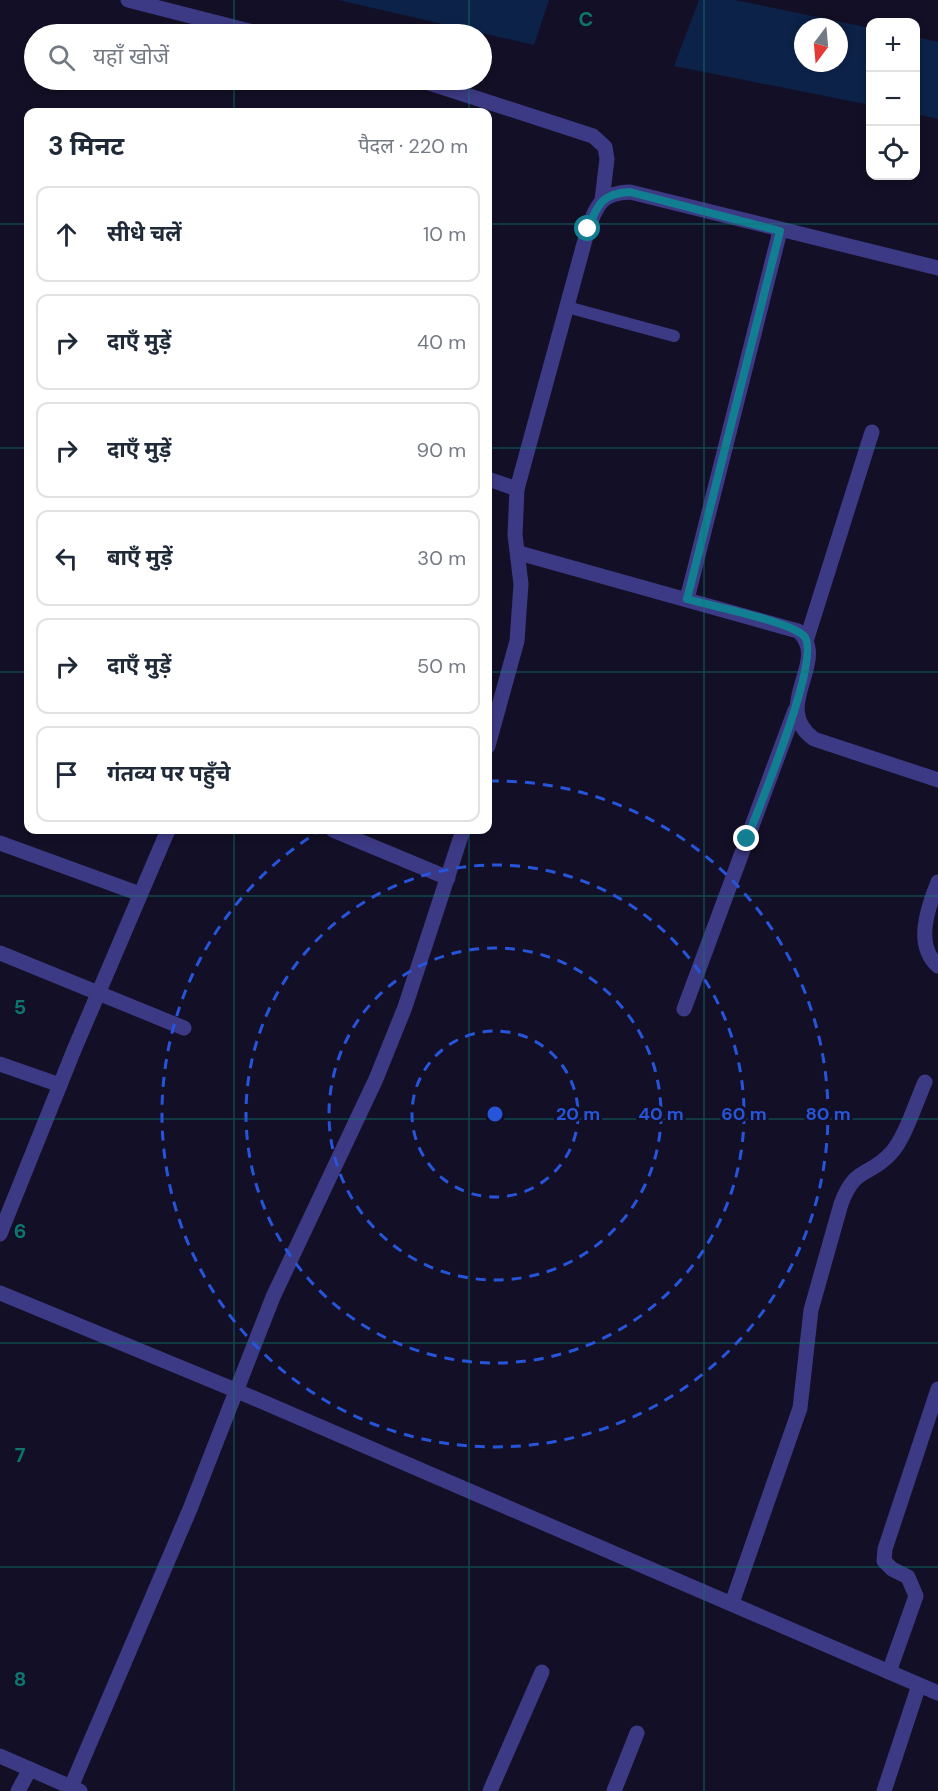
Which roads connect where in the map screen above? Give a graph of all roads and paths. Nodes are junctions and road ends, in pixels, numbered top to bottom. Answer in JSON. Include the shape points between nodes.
{"nodes":[{"id":1,"x":128,"y":0,"type":"edge"},
{"id":2,"x":222,"y":24,"type":"edge"},
{"id":3,"x":451,"y":90,"type":"edge"},
{"id":4,"x":602,"y":200,"type":"junction"},
{"id":5,"x":780,"y":231,"type":"junction"},
{"id":6,"x":938,"y":268,"type":"edge"},
{"id":7,"x":567,"y":307,"type":"junction"},
{"id":8,"x":674,"y":336,"type":"dead end"},
{"id":9,"x":872,"y":432,"type":"dead end"},
{"id":10,"x":492,"y":480,"type":"edge"},
{"id":11,"x":517,"y":489,"type":"junction"},
{"id":12,"x":519,"y":553,"type":"junction"},
{"id":13,"x":687,"y":599,"type":"junction"},
{"id":14,"x":807,"y":639,"type":"junction"},
{"id":15,"x":797,"y":704,"type":"junction"},
{"id":16,"x":492,"y":732,"type":"edge"},
{"id":17,"x":938,"y":780,"type":"edge"},
{"id":18,"x":166,"y":834,"type":"edge"},
{"id":19,"x":343,"y":834,"type":"edge"},
{"id":20,"x":462,"y":834,"type":"edge"},
{"id":21,"x":0,"y":843,"type":"edge"},
{"id":22,"x":448,"y":878,"type":"junction"},
{"id":23,"x":938,"y":882,"type":"edge"},
{"id":24,"x":140,"y":894,"type":"junction"},
{"id":25,"x":0,"y":952,"type":"edge"},
{"id":26,"x":938,"y":966,"type":"edge"},
{"id":27,"x":99,"y":991,"type":"junction"},
{"id":28,"x":684,"y":1009,"type":"dead end"},
{"id":29,"x":184,"y":1028,"type":"dead end"},
{"id":30,"x":0,"y":1064,"type":"edge"},
{"id":31,"x":925,"y":1082,"type":"dead end"},
{"id":32,"x":60,"y":1085,"type":"junction"},
{"id":33,"x":0,"y":1234,"type":"edge"},
{"id":34,"x":0,"y":1293,"type":"edge"},
{"id":35,"x":938,"y":1389,"type":"edge"},
{"id":36,"x":235,"y":1390,"type":"junction"},
{"id":37,"x":732,"y":1603,"type":"junction"},
{"id":38,"x":542,"y":1672,"type":"dead end"},
{"id":39,"x":889,"y":1672,"type":"junction"},
{"id":40,"x":919,"y":1685,"type":"junction"},
{"id":41,"x":938,"y":1693,"type":"edge"},
{"id":42,"x":637,"y":1733,"type":"dead end"},
{"id":43,"x":0,"y":1756,"type":"edge"},
{"id":44,"x":30,"y":1769,"type":"junction"},
{"id":45,"x":76,"y":1789,"type":"edge"},
{"id":46,"x":18,"y":1791,"type":"edge"},
{"id":47,"x":490,"y":1791,"type":"edge"},
{"id":48,"x":614,"y":1791,"type":"edge"},
{"id":49,"x":884,"y":1791,"type":"edge"}],
"edges":[{"from":1,"to":2,"type":"street"},
{"from":3,"to":4,"type":"street","via":[[593,136],[605,147],[607,159]]},
{"from":4,"to":5,"type":"street","via":[[614,193],[630,192]]},
{"from":4,"to":7,"type":"street","via":[[588,229]]},
{"from":5,"to":6,"type":"street"},
{"from":5,"to":13,"type":"street"},
{"from":7,"to":8,"type":"lane"},
{"from":7,"to":11,"type":"street"},
{"from":9,"to":14,"type":"street"},
{"from":10,"to":11,"type":"street"},
{"from":11,"to":12,"type":"street","via":[[515,535]]},
{"from":12,"to":13,"type":"street"},
{"from":12,"to":16,"type":"street","via":[[517,641]]},
{"from":13,"to":14,"type":"street","via":[[781,625]]},
{"from":14,"to":15,"type":"street","via":[[810,651]]},
{"from":15,"to":17,"type":"street","via":[[801,730],[814,739]]},
{"from":15,"to":28,"type":"street"},
{"from":18,"to":24,"type":"street"},
{"from":19,"to":22,"type":"street"},
{"from":20,"to":22,"type":"street"},
{"from":21,"to":24,"type":"street"},
{"from":22,"to":36,"type":"street","via":[[405,1007],[376,1079],[273,1297]]},
{"from":23,"to":26,"type":"street","via":[[924,931],[930,958]]},
{"from":24,"to":27,"type":"street"},
{"from":25,"to":27,"type":"street"},
{"from":27,"to":29,"type":"street"},
{"from":27,"to":32,"type":"street"},
{"from":30,"to":32,"type":"street"},
{"from":31,"to":37,"type":"street","via":[[893,1151],[883,1162],[856,1176],[844,1196],[811,1310],[800,1408]]},
{"from":32,"to":33,"type":"street"},
{"from":34,"to":36,"type":"street"},
{"from":35,"to":39,"type":"street","via":[[885,1549],[884,1561],[908,1576],[916,1596]]},
{"from":36,"to":37,"type":"street"},
{"from":36,"to":45,"type":"street"},
{"from":37,"to":39,"type":"street"},
{"from":38,"to":47,"type":"street"},
{"from":39,"to":40,"type":"street"},
{"from":40,"to":41,"type":"street"},
{"from":40,"to":49,"type":"street"},
{"from":42,"to":48,"type":"street"},
{"from":43,"to":44,"type":"street"},
{"from":44,"to":45,"type":"street"},
{"from":44,"to":46,"type":"street"}]}
